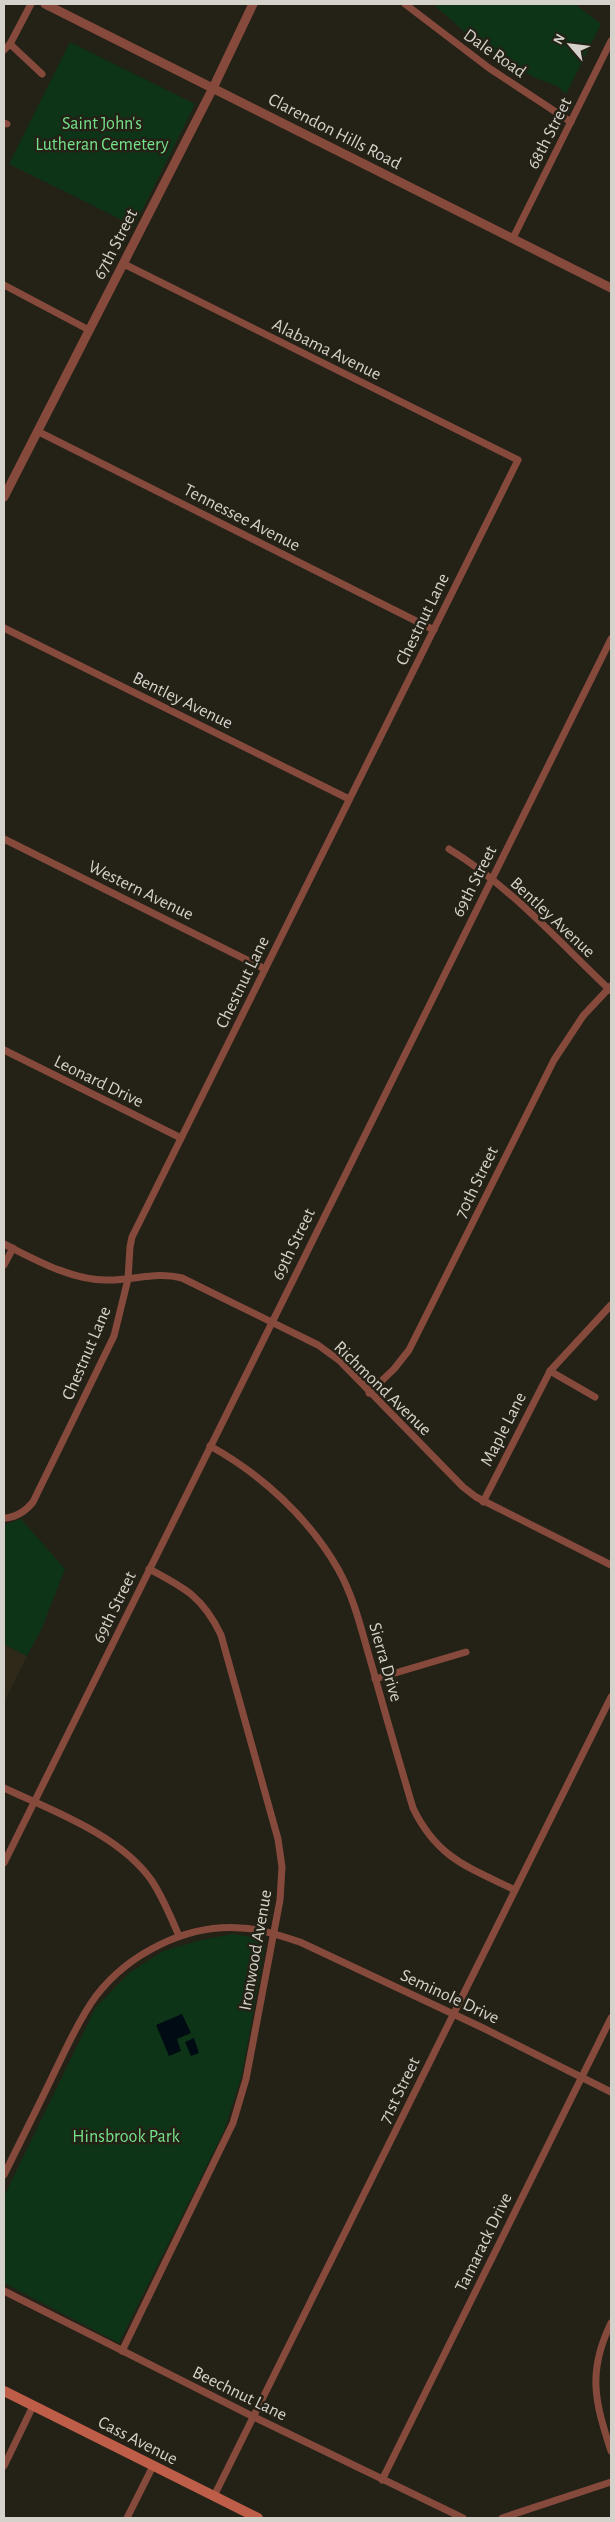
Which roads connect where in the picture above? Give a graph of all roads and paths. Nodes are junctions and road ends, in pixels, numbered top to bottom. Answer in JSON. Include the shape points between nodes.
{"nodes":[{"id":1,"x":31,"y":4,"type":"edge"},
{"id":2,"x":45,"y":4,"type":"edge"},
{"id":3,"x":253,"y":4,"type":"edge"},
{"id":4,"x":405,"y":4,"type":"edge"},
{"id":5,"x":611,"y":41,"type":"edge"},
{"id":6,"x":10,"y":44,"type":"junction"},
{"id":7,"x":4,"y":50,"type":"edge"},
{"id":8,"x":42,"y":74,"type":"dead end"},
{"id":9,"x":213,"y":88,"type":"junction"},
{"id":10,"x":571,"y":122,"type":"junction"},
{"id":11,"x":513,"y":238,"type":"junction"},
{"id":12,"x":124,"y":264,"type":"junction"},
{"id":13,"x":4,"y":285,"type":"edge"},
{"id":14,"x":611,"y":288,"type":"edge"},
{"id":15,"x":89,"y":330,"type":"junction"},
{"id":16,"x":37,"y":431,"type":"junction"},
{"id":17,"x":518,"y":460,"type":"joint"},
{"id":18,"x":4,"y":497,"type":"edge"},
{"id":19,"x":4,"y":628,"type":"edge"},
{"id":20,"x":434,"y":630,"type":"junction"},
{"id":21,"x":611,"y":639,"type":"edge"},
{"id":22,"x":349,"y":799,"type":"junction"},
{"id":23,"x":4,"y":839,"type":"edge"},
{"id":24,"x":449,"y":849,"type":"dead end"},
{"id":25,"x":492,"y":880,"type":"junction"},
{"id":26,"x":265,"y":969,"type":"junction"},
{"id":27,"x":610,"y":988,"type":"edge"},
{"id":28,"x":4,"y":1050,"type":"edge"},
{"id":29,"x":181,"y":1138,"type":"junction"},
{"id":30,"x":4,"y":1244,"type":"edge"},
{"id":31,"x":13,"y":1248,"type":"junction"},
{"id":32,"x":4,"y":1266,"type":"edge"},
{"id":33,"x":128,"y":1279,"type":"junction"},
{"id":34,"x":611,"y":1305,"type":"edge"},
{"id":35,"x":272,"y":1322,"type":"junction"},
{"id":36,"x":550,"y":1370,"type":"junction"},
{"id":37,"x":369,"y":1393,"type":"junction"},
{"id":38,"x":596,"y":1397,"type":"dead end"},
{"id":39,"x":210,"y":1446,"type":"junction"},
{"id":40,"x":484,"y":1502,"type":"junction"},
{"id":41,"x":4,"y":1518,"type":"edge"},
{"id":42,"x":611,"y":1565,"type":"edge"},
{"id":43,"x":149,"y":1569,"type":"junction"},
{"id":44,"x":466,"y":1652,"type":"dead end"},
{"id":45,"x":375,"y":1679,"type":"junction"},
{"id":46,"x":611,"y":1697,"type":"edge"},
{"id":47,"x":4,"y":1788,"type":"edge"},
{"id":48,"x":34,"y":1802,"type":"junction"},
{"id":49,"x":4,"y":1863,"type":"edge"},
{"id":50,"x":515,"y":1890,"type":"junction"},
{"id":51,"x":274,"y":1933,"type":"junction"},
{"id":52,"x":179,"y":1936,"type":"junction"},
{"id":53,"x":454,"y":2014,"type":"junction"},
{"id":54,"x":611,"y":2018,"type":"edge"},
{"id":55,"x":582,"y":2077,"type":"junction"},
{"id":56,"x":611,"y":2092,"type":"edge"},
{"id":57,"x":4,"y":2175,"type":"edge"},
{"id":58,"x":4,"y":2291,"type":"edge"},
{"id":59,"x":611,"y":2323,"type":"edge"},
{"id":60,"x":122,"y":2351,"type":"junction"},
{"id":61,"x":4,"y":2391,"type":"edge"},
{"id":62,"x":33,"y":2406,"type":"junction"},
{"id":63,"x":254,"y":2417,"type":"junction"},
{"id":64,"x":611,"y":2451,"type":"edge"},
{"id":65,"x":4,"y":2466,"type":"edge"},
{"id":66,"x":153,"y":2466,"type":"junction"},
{"id":67,"x":382,"y":2480,"type":"junction"},
{"id":68,"x":611,"y":2482,"type":"edge"},
{"id":69,"x":214,"y":2496,"type":"junction"},
{"id":70,"x":127,"y":2518,"type":"edge"},
{"id":71,"x":258,"y":2518,"type":"edge"},
{"id":72,"x":463,"y":2518,"type":"edge"},
{"id":73,"x":502,"y":2518,"type":"edge"}],
"edges":[{"from":1,"to":6,"type":"street"},
{"from":2,"to":9,"type":"street","name":"Clarendon Hills Road"},
{"from":3,"to":9,"type":"street","name":"67th Street"},
{"from":4,"to":10,"type":"street","name":"Dale Road","via":[[489,68]]},
{"from":5,"to":10,"type":"street","name":"68th Street"},
{"from":6,"to":7,"type":"street"},
{"from":6,"to":8,"type":"street"},
{"from":9,"to":11,"type":"street","name":"Clarendon Hills Road"},
{"from":9,"to":12,"type":"street","name":"67th Street"},
{"from":10,"to":11,"type":"street","name":"68th Street"},
{"from":11,"to":14,"type":"street","name":"Clarendon Hills Road"},
{"from":12,"to":15,"type":"street","name":"67th Street"},
{"from":12,"to":17,"type":"street","name":"Alabama Avenue"},
{"from":13,"to":15,"type":"street"},
{"from":15,"to":16,"type":"street","name":"67th Street"},
{"from":16,"to":18,"type":"street","name":"67th Street"},
{"from":16,"to":20,"type":"street","name":"Tennessee Avenue"},
{"from":17,"to":20,"type":"street","name":"Chestnut Lane"},
{"from":19,"to":22,"type":"street","name":"Bentley Avenue"},
{"from":20,"to":22,"type":"street","name":"Chestnut Lane"},
{"from":21,"to":25,"type":"street","name":"69th Street"},
{"from":22,"to":26,"type":"street","name":"Chestnut Lane"},
{"from":23,"to":26,"type":"street","name":"Western Avenue"},
{"from":24,"to":25,"type":"street","name":"Bentley Avenue"},
{"from":25,"to":27,"type":"street","name":"Bentley Avenue"},
{"from":25,"to":35,"type":"street","name":"69th Street"},
{"from":26,"to":29,"type":"street","name":"Chestnut Lane"},
{"from":27,"to":37,"type":"street","name":"70th Street","via":[[583,1016],[554,1060],[409,1350]]},
{"from":28,"to":29,"type":"street","name":"Leonard Drive"},
{"from":29,"to":33,"type":"street","name":"Chestnut Lane","via":[[132,1237]]},
{"from":30,"to":31,"type":"street","name":"Richmond Avenue"},
{"from":31,"to":32,"type":"street"},
{"from":31,"to":33,"type":"street","name":"Richmond Avenue","via":[[70,1274],[104,1280]]},
{"from":33,"to":35,"type":"street","name":"Richmond Avenue","via":[[159,1274],[182,1278]]},
{"from":33,"to":41,"type":"street","name":"Chestnut Lane","via":[[110,1346],[33,1502],[12,1518]]},
{"from":34,"to":36,"type":"street","name":"Maple Lane"},
{"from":35,"to":37,"type":"street","name":"Richmond Avenue","via":[[318,1345]]},
{"from":35,"to":39,"type":"street","name":"69th Street"},
{"from":36,"to":38,"type":"street"},
{"from":36,"to":40,"type":"street","name":"Maple Lane"},
{"from":37,"to":40,"type":"street","name":"Richmond Avenue","via":[[463,1488]]},
{"from":39,"to":43,"type":"street","name":"69th Street"},
{"from":39,"to":45,"type":"street","name":"Sierra Drive","via":[[261,1479],[322,1544],[348,1590]]},
{"from":40,"to":42,"type":"street","name":"Richmond Avenue"},
{"from":43,"to":48,"type":"street","name":"69th Street"},
{"from":43,"to":51,"type":"street","name":"Ironwood Avenue","via":[[196,1596],[208,1610],[221,1635],[278,1839],[282,1884]]},
{"from":44,"to":45,"type":"street"},
{"from":45,"to":50,"type":"street","name":"Sierra Drive","via":[[413,1808],[428,1835],[450,1856]]},
{"from":46,"to":50,"type":"street","name":"71st Street"},
{"from":47,"to":48,"type":"street"},
{"from":48,"to":49,"type":"street","name":"69th Street"},
{"from":48,"to":52,"type":"street","via":[[102,1836],[132,1858],[152,1881]]},
{"from":50,"to":53,"type":"street","name":"71st Street"},
{"from":51,"to":52,"type":"street","name":"Seminole Drive","via":[[228,1928]]},
{"from":51,"to":53,"type":"street","name":"Seminole Drive"},
{"from":51,"to":60,"type":"street","name":"Ironwood Avenue","via":[[246,2079],[233,2123]]},
{"from":52,"to":57,"type":"street","name":"Seminole Drive","via":[[134,1960],[97,1995],[77,2027]]},
{"from":53,"to":55,"type":"street","name":"Seminole Drive"},
{"from":53,"to":63,"type":"street","name":"71st Street"},
{"from":54,"to":55,"type":"street","name":"Tamarack Drive"},
{"from":55,"to":56,"type":"street","name":"Seminole Drive"},
{"from":55,"to":67,"type":"street","name":"Tamarack Drive"},
{"from":58,"to":60,"type":"street","name":"Beechnut Lane"},
{"from":59,"to":64,"type":"street","via":[[601,2345],[595,2377],[598,2411]]},
{"from":60,"to":63,"type":"street","name":"Beechnut Lane"},
{"from":61,"to":62,"type":"main road","name":"Cass Avenue"},
{"from":62,"to":65,"type":"street"},
{"from":62,"to":66,"type":"main road","name":"Cass Avenue"},
{"from":63,"to":67,"type":"street","name":"Beechnut Lane"},
{"from":63,"to":69,"type":"street","name":"71st Street"},
{"from":66,"to":69,"type":"main road","name":"Cass Avenue"},
{"from":66,"to":70,"type":"street"},
{"from":67,"to":72,"type":"street","name":"Beechnut Lane"},
{"from":68,"to":73,"type":"street"},
{"from":69,"to":71,"type":"main road","name":"Cass Avenue"}]}
